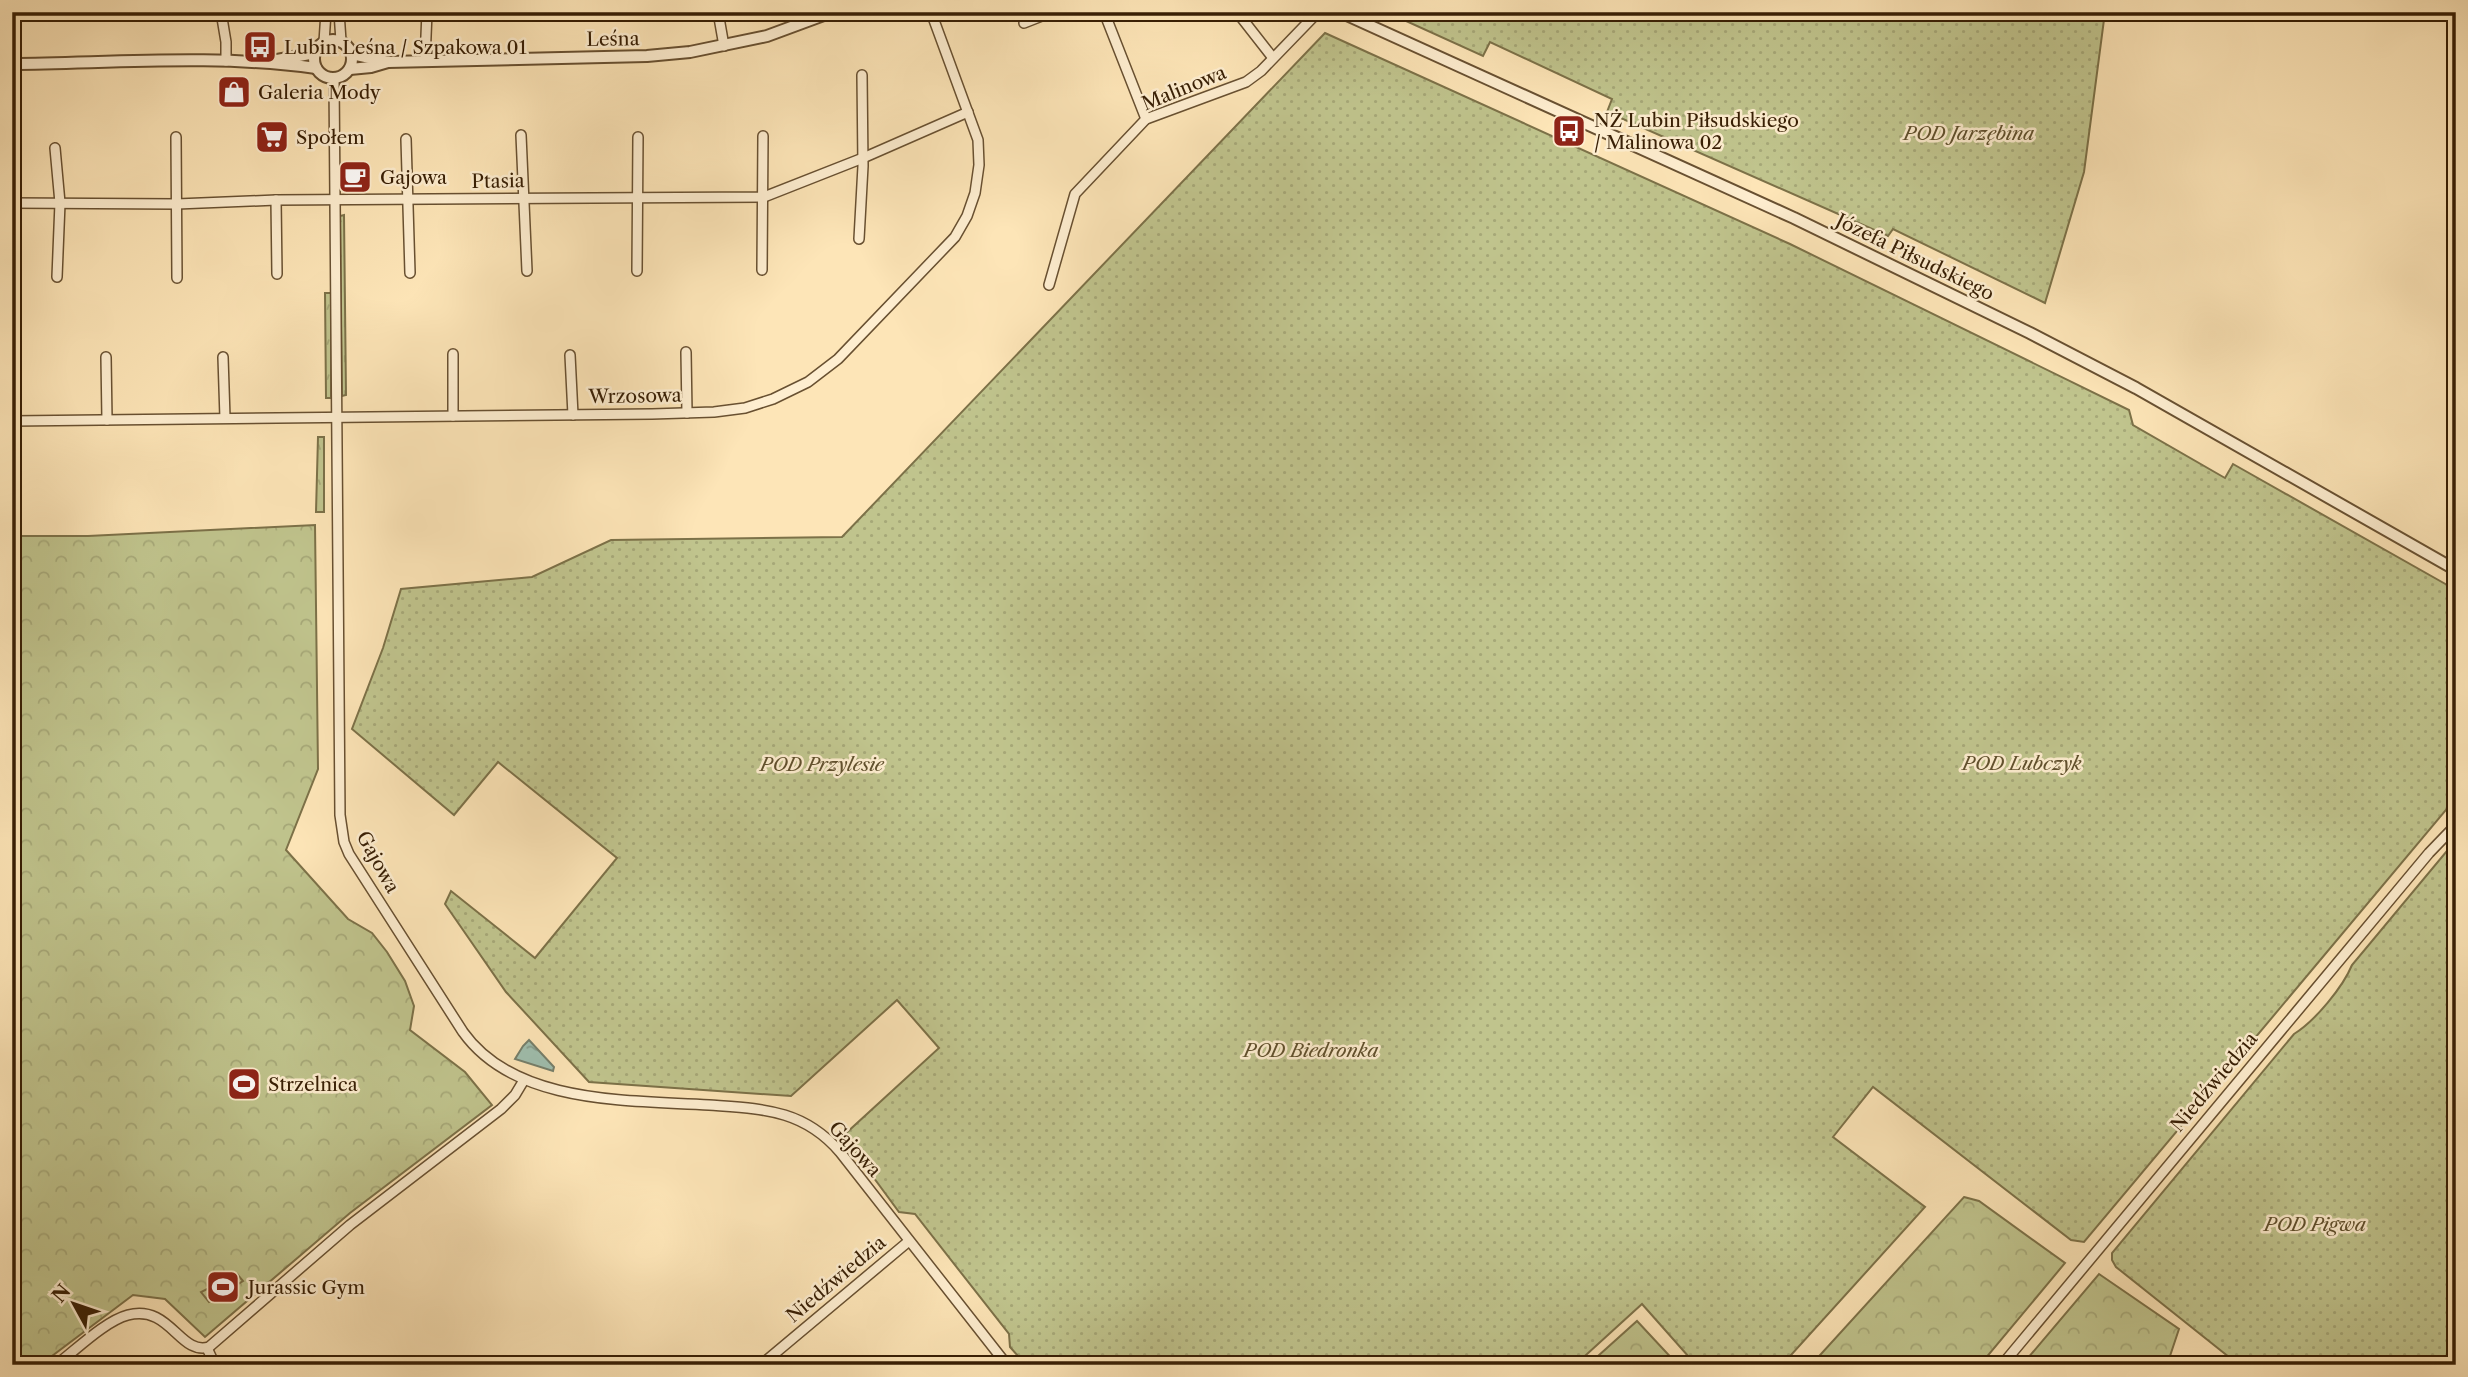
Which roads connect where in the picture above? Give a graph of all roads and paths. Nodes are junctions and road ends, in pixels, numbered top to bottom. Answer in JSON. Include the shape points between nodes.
{"nodes":[{"id":1,"x":326,"y":12,"type":"edge"},
{"id":2,"x":339,"y":12,"type":"edge"},
{"id":3,"x":427,"y":12,"type":"edge"},
{"id":4,"x":718,"y":12,"type":"edge"},
{"id":5,"x":832,"y":12,"type":"edge"},
{"id":6,"x":931,"y":12,"type":"edge"},
{"id":7,"x":1052,"y":12,"type":"edge"},
{"id":8,"x":1104,"y":12,"type":"edge"},
{"id":9,"x":1237,"y":12,"type":"edge"},
{"id":10,"x":1318,"y":12,"type":"edge"},
{"id":11,"x":1340,"y":12,"type":"edge"},
{"id":12,"x":219,"y":13,"type":"edge"},
{"id":13,"x":1024,"y":23,"type":"dead end"},
{"id":14,"x":341,"y":41,"type":"junction"},
{"id":15,"x":324,"y":42,"type":"junction"},
{"id":16,"x":724,"y":46,"type":"junction"},
{"id":17,"x":314,"y":53,"type":"junction"},
{"id":18,"x":352,"y":54,"type":"junction"},
{"id":19,"x":1273,"y":58,"type":"junction"},
{"id":20,"x":425,"y":60,"type":"junction"},
{"id":21,"x":226,"y":61,"type":"junction"},
{"id":22,"x":268,"y":62,"type":"junction"},
{"id":23,"x":388,"y":62,"type":"junction"},
{"id":24,"x":12,"y":64,"type":"edge"},
{"id":25,"x":316,"y":68,"type":"junction"},
{"id":26,"x":350,"y":69,"type":"junction"},
{"id":27,"x":862,"y":75,"type":"dead end"},
{"id":28,"x":334,"y":78,"type":"junction"},
{"id":29,"x":968,"y":112,"type":"junction"},
{"id":30,"x":1146,"y":119,"type":"junction"},
{"id":31,"x":522,"y":135,"type":"dead end"},
{"id":32,"x":763,"y":136,"type":"dead end"},
{"id":33,"x":176,"y":137,"type":"dead end"},
{"id":34,"x":638,"y":137,"type":"dead end"},
{"id":35,"x":406,"y":139,"type":"dead end"},
{"id":36,"x":55,"y":148,"type":"dead end"},
{"id":37,"x":863,"y":158,"type":"junction"},
{"id":38,"x":524,"y":197,"type":"junction"},
{"id":39,"x":764,"y":197,"type":"junction"},
{"id":40,"x":638,"y":198,"type":"junction"},
{"id":41,"x":407,"y":199,"type":"junction"},
{"id":42,"x":276,"y":200,"type":"junction"},
{"id":43,"x":334,"y":201,"type":"junction"},
{"id":44,"x":12,"y":203,"type":"edge"},
{"id":45,"x":60,"y":203,"type":"junction"},
{"id":46,"x":177,"y":204,"type":"junction"},
{"id":47,"x":859,"y":239,"type":"dead end"},
{"id":48,"x":762,"y":270,"type":"dead end"},
{"id":49,"x":527,"y":271,"type":"dead end"},
{"id":50,"x":637,"y":271,"type":"dead end"},
{"id":51,"x":410,"y":273,"type":"dead end"},
{"id":52,"x":277,"y":274,"type":"dead end"},
{"id":53,"x":57,"y":276,"type":"dead end"},
{"id":54,"x":177,"y":278,"type":"dead end"},
{"id":55,"x":1049,"y":285,"type":"dead end"},
{"id":56,"x":685,"y":352,"type":"dead end"},
{"id":57,"x":453,"y":354,"type":"dead end"},
{"id":58,"x":570,"y":355,"type":"dead end"},
{"id":59,"x":106,"y":357,"type":"dead end"},
{"id":60,"x":223,"y":357,"type":"dead end"},
{"id":61,"x":687,"y":413,"type":"junction"},
{"id":62,"x":573,"y":415,"type":"junction"},
{"id":63,"x":453,"y":416,"type":"junction"},
{"id":64,"x":337,"y":417,"type":"junction"},
{"id":65,"x":225,"y":418,"type":"junction"},
{"id":66,"x":107,"y":420,"type":"junction"},
{"id":67,"x":12,"y":421,"type":"edge"},
{"id":68,"x":2456,"y":570,"type":"edge"},
{"id":69,"x":2456,"y":825,"type":"edge"},
{"id":70,"x":524,"y":1080,"type":"junction"},
{"id":71,"x":909,"y":1241,"type":"junction"},
{"id":72,"x":207,"y":1348,"type":"junction"},
{"id":73,"x":1004,"y":1364,"type":"edge"},
{"id":74,"x":56,"y":1365,"type":"edge"},
{"id":75,"x":215,"y":1365,"type":"edge"},
{"id":76,"x":761,"y":1365,"type":"edge"},
{"id":77,"x":2002,"y":1365,"type":"edge"}],
"edges":[{"from":1,"to":15,"type":"street"},
{"from":2,"to":14,"type":"street"},
{"from":3,"to":20,"type":"street"},
{"from":4,"to":16,"type":"street"},
{"from":5,"to":16,"type":"street","name":"Leśna"},
{"from":6,"to":29,"type":"street","name":"Wrzosowa"},
{"from":7,"to":13,"type":"street"},
{"from":8,"to":30,"type":"street"},
{"from":9,"to":19,"type":"street"},
{"from":10,"to":19,"type":"street","name":"Malinowa"},
{"from":11,"to":68,"type":"street","name":"Józefa Piłsudskiego","via":[[1794,218],[2070,353]]},
{"from":12,"to":21,"type":"street"},
{"from":14,"to":15,"type":"street"},
{"from":14,"to":18,"type":"street"},
{"from":15,"to":17,"type":"street"},
{"from":16,"to":20,"type":"street","name":"Leśna","via":[[647,56]]},
{"from":17,"to":22,"type":"street"},
{"from":17,"to":25,"type":"street"},
{"from":18,"to":23,"type":"street","name":"Leśna"},
{"from":18,"to":26,"type":"street"},
{"from":19,"to":30,"type":"street","name":"Malinowa","via":[[1246,82]]},
{"from":20,"to":23,"type":"street","name":"Leśna"},
{"from":21,"to":22,"type":"street"},
{"from":21,"to":24,"type":"street"},
{"from":22,"to":25,"type":"street"},
{"from":23,"to":26,"type":"street","name":"Leśna"},
{"from":25,"to":28,"type":"street","via":[[323,76]]},
{"from":26,"to":28,"type":"street"},
{"from":27,"to":37,"type":"street"},
{"from":28,"to":43,"type":"street","name":"Gajowa"},
{"from":29,"to":37,"type":"street","name":"Ptasia"},
{"from":29,"to":61,"type":"street","name":"Wrzosowa","via":[[978,140],[978,179],[967,216],[943,250],[838,359],[807,382],[745,408]]},
{"from":30,"to":55,"type":"street","name":"Malinowa","via":[[1075,194]]},
{"from":31,"to":38,"type":"street"},
{"from":32,"to":39,"type":"street"},
{"from":33,"to":46,"type":"street"},
{"from":34,"to":40,"type":"street"},
{"from":35,"to":41,"type":"street"},
{"from":36,"to":45,"type":"street"},
{"from":37,"to":39,"type":"street","name":"Ptasia"},
{"from":37,"to":47,"type":"street"},
{"from":38,"to":40,"type":"street","name":"Ptasia"},
{"from":38,"to":41,"type":"street","name":"Ptasia"},
{"from":38,"to":49,"type":"street"},
{"from":39,"to":40,"type":"street","name":"Ptasia"},
{"from":39,"to":48,"type":"street"},
{"from":40,"to":50,"type":"street"},
{"from":41,"to":43,"type":"street","name":"Ptasia"},
{"from":41,"to":51,"type":"street"},
{"from":42,"to":43,"type":"street","name":"Ptasia"},
{"from":42,"to":46,"type":"street","name":"Ptasia"},
{"from":42,"to":52,"type":"street"},
{"from":43,"to":64,"type":"street","name":"Gajowa"},
{"from":44,"to":45,"type":"street","name":"Ptasia"},
{"from":45,"to":46,"type":"street","name":"Ptasia"},
{"from":45,"to":53,"type":"street"},
{"from":46,"to":54,"type":"street"},
{"from":56,"to":61,"type":"street"},
{"from":57,"to":63,"type":"street"},
{"from":58,"to":62,"type":"street"},
{"from":59,"to":66,"type":"street"},
{"from":60,"to":65,"type":"street"},
{"from":61,"to":62,"type":"street","name":"Wrzosowa"},
{"from":62,"to":63,"type":"street","name":"Wrzosowa"},
{"from":63,"to":64,"type":"street","name":"Wrzosowa"},
{"from":64,"to":65,"type":"street","name":"Wrzosowa"},
{"from":64,"to":70,"type":"street","name":"Gajowa","via":[[340,815],[344,842],[471,1044],[498,1067]]},
{"from":65,"to":66,"type":"street","name":"Wrzosowa"},
{"from":66,"to":67,"type":"street","name":"Wrzosowa"},
{"from":69,"to":77,"type":"street","name":"Niedźwiedzia"},
{"from":70,"to":71,"type":"street","name":"Gajowa","via":[[587,1096],[764,1109],[795,1118],[833,1144]]},
{"from":70,"to":72,"type":"street","via":[[501,1109],[340,1233]]},
{"from":71,"to":73,"type":"street","name":"Niedźwiedzia"},
{"from":71,"to":76,"type":"street","name":"Niedźwiedzia"},
{"from":72,"to":74,"type":"street","via":[[191,1346],[159,1318],[132,1314],[113,1322]]},
{"from":72,"to":75,"type":"street"}]}
